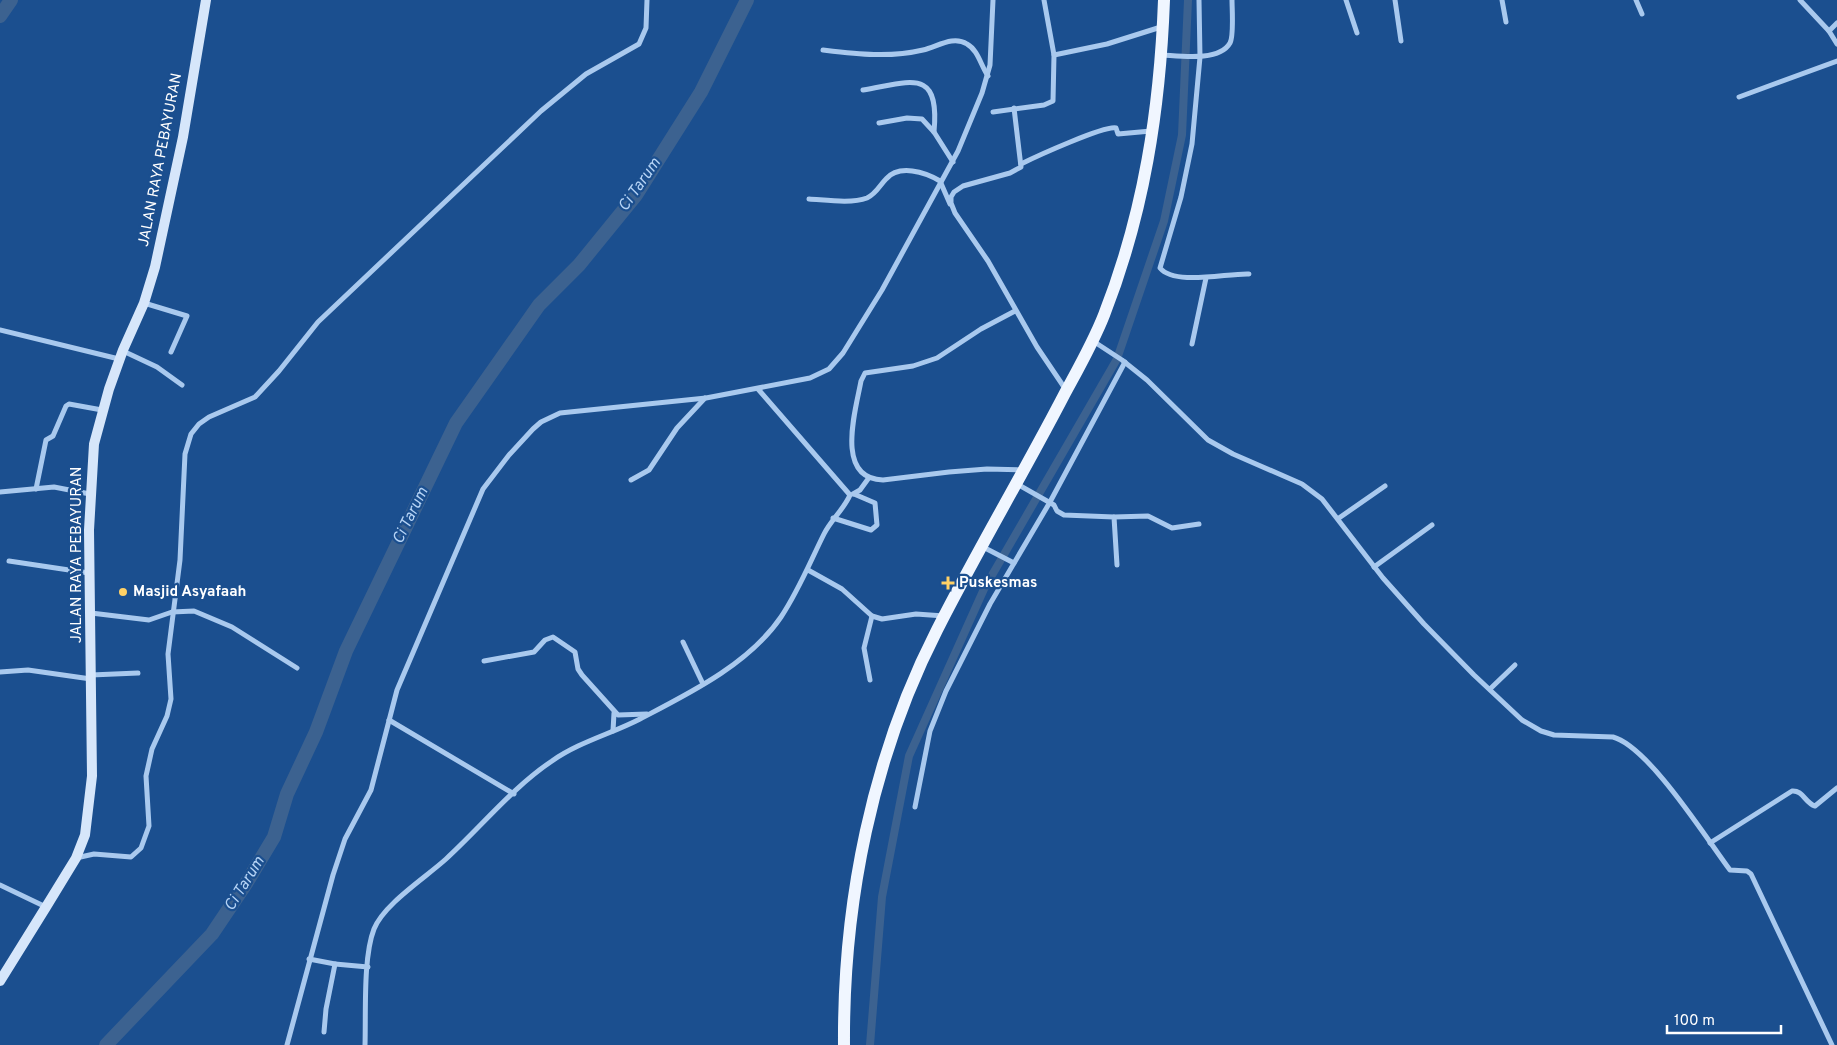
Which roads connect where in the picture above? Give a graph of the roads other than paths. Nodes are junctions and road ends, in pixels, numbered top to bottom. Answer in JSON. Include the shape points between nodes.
{"nodes":[{"id":1,"x":206,"y":0,"type":"edge"},
{"id":2,"x":647,"y":0,"type":"edge"},
{"id":3,"x":993,"y":0,"type":"edge"},
{"id":4,"x":1044,"y":0,"type":"edge"},
{"id":5,"x":1164,"y":0,"type":"edge"},
{"id":6,"x":1199,"y":0,"type":"edge"},
{"id":7,"x":1232,"y":0,"type":"edge"},
{"id":8,"x":1346,"y":0,"type":"edge"},
{"id":9,"x":1395,"y":0,"type":"edge"},
{"id":10,"x":1502,"y":0,"type":"edge"},
{"id":11,"x":1636,"y":0,"type":"edge"},
{"id":12,"x":1800,"y":0,"type":"edge"},
{"id":13,"x":1642,"y":14,"type":"dead end"},
{"id":14,"x":1506,"y":22,"type":"dead end"},
{"id":15,"x":1837,"y":22,"type":"edge"},
{"id":16,"x":1163,"y":26,"type":"junction"},
{"id":17,"x":1829,"y":30,"type":"junction"},
{"id":18,"x":1357,"y":34,"type":"dead end"},
{"id":19,"x":1400,"y":41,"type":"dead end"},
{"id":20,"x":1837,"y":44,"type":"edge"},
{"id":21,"x":823,"y":50,"type":"dead end"},
{"id":22,"x":1054,"y":55,"type":"junction"},
{"id":23,"x":1162,"y":55,"type":"junction"},
{"id":24,"x":1200,"y":57,"type":"junction"},
{"id":25,"x":1837,"y":61,"type":"edge"},
{"id":26,"x":988,"y":76,"type":"junction"},
{"id":27,"x":863,"y":90,"type":"dead end"},
{"id":28,"x":1739,"y":96,"type":"dead end"},
{"id":29,"x":1014,"y":108,"type":"junction"},
{"id":30,"x":993,"y":112,"type":"dead end"},
{"id":31,"x":879,"y":123,"type":"dead end"},
{"id":32,"x":1154,"y":130,"type":"junction"},
{"id":33,"x":934,"y":132,"type":"junction"},
{"id":34,"x":953,"y":162,"type":"junction"},
{"id":35,"x":1021,"y":164,"type":"junction"},
{"id":36,"x":942,"y":183,"type":"junction"},
{"id":37,"x":809,"y":199,"type":"dead end"},
{"id":38,"x":952,"y":206,"type":"junction"},
{"id":39,"x":1249,"y":274,"type":"dead end"},
{"id":40,"x":1206,"y":278,"type":"junction"},
{"id":41,"x":144,"y":303,"type":"junction"},
{"id":42,"x":1015,"y":311,"type":"junction"},
{"id":43,"x":0,"y":330,"type":"edge"},
{"id":44,"x":1098,"y":344,"type":"junction"},
{"id":45,"x":1192,"y":344,"type":"dead end"},
{"id":46,"x":171,"y":352,"type":"dead end"},
{"id":47,"x":121,"y":355,"type":"junction"},
{"id":48,"x":1124,"y":361,"type":"junction"},
{"id":49,"x":182,"y":385,"type":"dead end"},
{"id":50,"x":758,"y":389,"type":"junction"},
{"id":51,"x":1066,"y":391,"type":"junction"},
{"id":52,"x":706,"y":398,"type":"junction"},
{"id":53,"x":102,"y":410,"type":"junction"},
{"id":54,"x":1025,"y":470,"type":"junction"},
{"id":55,"x":868,"y":478,"type":"junction"},
{"id":56,"x":631,"y":480,"type":"dead end"},
{"id":57,"x":1020,"y":486,"type":"junction"},
{"id":58,"x":1386,"y":486,"type":"dead end"},
{"id":59,"x":36,"y":489,"type":"junction"},
{"id":60,"x":0,"y":492,"type":"edge"},
{"id":61,"x":90,"y":494,"type":"junction"},
{"id":62,"x":852,"y":494,"type":"junction"},
{"id":63,"x":1048,"y":501,"type":"junction"},
{"id":64,"x":1114,"y":516,"type":"junction"},
{"id":65,"x":834,"y":518,"type":"junction"},
{"id":66,"x":1339,"y":518,"type":"junction"},
{"id":67,"x":1199,"y":524,"type":"dead end"},
{"id":68,"x":1432,"y":525,"type":"dead end"},
{"id":69,"x":986,"y":549,"type":"junction"},
{"id":70,"x":9,"y":561,"type":"dead end"},
{"id":71,"x":1012,"y":562,"type":"junction"},
{"id":72,"x":1117,"y":565,"type":"dead end"},
{"id":73,"x":1374,"y":567,"type":"junction"},
{"id":74,"x":808,"y":570,"type":"junction"},
{"id":75,"x":89,"y":573,"type":"junction"},
{"id":76,"x":172,"y":612,"type":"junction"},
{"id":77,"x":90,"y":613,"type":"junction"},
{"id":78,"x":872,"y":616,"type":"junction"},
{"id":79,"x":944,"y":616,"type":"junction"},
{"id":80,"x":683,"y":642,"type":"dead end"},
{"id":81,"x":484,"y":661,"type":"dead end"},
{"id":82,"x":1515,"y":665,"type":"dead end"},
{"id":83,"x":298,"y":668,"type":"dead end"},
{"id":84,"x":0,"y":672,"type":"edge"},
{"id":85,"x":138,"y":673,"type":"dead end"},
{"id":86,"x":91,"y":677,"type":"junction"},
{"id":87,"x":870,"y":680,"type":"dead end"},
{"id":88,"x":703,"y":684,"type":"junction"},
{"id":89,"x":1490,"y":690,"type":"junction"},
{"id":90,"x":614,"y":713,"type":"junction"},
{"id":91,"x":647,"y":714,"type":"junction"},
{"id":92,"x":389,"y":720,"type":"junction"},
{"id":93,"x":613,"y":731,"type":"junction"},
{"id":94,"x":1837,"y":788,"type":"edge"},
{"id":95,"x":514,"y":794,"type":"junction"},
{"id":96,"x":915,"y":807,"type":"dead end"},
{"id":97,"x":1710,"y":843,"type":"junction"},
{"id":98,"x":76,"y":858,"type":"junction"},
{"id":99,"x":0,"y":885,"type":"edge"},
{"id":100,"x":46,"y":907,"type":"junction"},
{"id":101,"x":309,"y":959,"type":"junction"},
{"id":102,"x":335,"y":964,"type":"junction"},
{"id":103,"x":368,"y":967,"type":"junction"},
{"id":104,"x":0,"y":981,"type":"edge"},
{"id":105,"x":324,"y":1032,"type":"dead end"},
{"id":106,"x":287,"y":1045,"type":"edge"},
{"id":107,"x":365,"y":1045,"type":"edge"},
{"id":108,"x":844,"y":1045,"type":"edge"},
{"id":109,"x":1832,"y":1045,"type":"edge"}],
"edges":[{"from":1,"to":41,"type":"main road","name":"JALAN RAYA PEBAYURAN","via":[[181,147]]},
{"from":2,"to":76,"type":"street","via":[[646,28],[639,44],[586,74],[541,111],[318,322],[255,397],[210,418],[194,430],[186,454],[180,560]]},
{"from":3,"to":26,"type":"street"},
{"from":4,"to":22,"type":"street"},
{"from":5,"to":16,"type":"main road"},
{"from":6,"to":24,"type":"street"},
{"from":7,"to":24,"type":"street","via":[[1230,43],[1222,50]]},
{"from":8,"to":18,"type":"street"},
{"from":9,"to":19,"type":"street"},
{"from":10,"to":14,"type":"street"},
{"from":11,"to":13,"type":"street"},
{"from":12,"to":17,"type":"street"},
{"from":15,"to":17,"type":"street"},
{"from":16,"to":22,"type":"street","via":[[1107,44]]},
{"from":16,"to":23,"type":"main road"},
{"from":17,"to":20,"type":"street"},
{"from":21,"to":26,"type":"street","via":[[886,56],[923,50],[952,40],[960,41],[974,50]]},
{"from":22,"to":29,"type":"street","via":[[1053,101],[1044,106]]},
{"from":23,"to":24,"type":"street"},
{"from":23,"to":32,"type":"main road"},
{"from":24,"to":40,"type":"street","via":[[1187,173],[1160,268],[1177,275]]},
{"from":25,"to":28,"type":"street"},
{"from":26,"to":34,"type":"street"},
{"from":27,"to":33,"type":"street","via":[[905,83],[927,86],[934,102]]},
{"from":29,"to":30,"type":"street"},
{"from":29,"to":35,"type":"street"},
{"from":31,"to":33,"type":"street","via":[[916,117]]},
{"from":32,"to":35,"type":"street","via":[[1119,134],[1113,127]]},
{"from":32,"to":44,"type":"main road","via":[[1127,251]]},
{"from":33,"to":34,"type":"street"},
{"from":34,"to":36,"type":"street"},
{"from":35,"to":38,"type":"street","via":[[1010,173],[963,186],[951,197]]},
{"from":36,"to":37,"type":"street","via":[[917,171],[903,170],[890,175],[875,193],[865,199]]},
{"from":36,"to":38,"type":"street"},
{"from":36,"to":50,"type":"street","via":[[882,290],[837,361],[822,374]]},
{"from":38,"to":42,"type":"street","via":[[988,261]]},
{"from":39,"to":40,"type":"street"},
{"from":40,"to":45,"type":"street"},
{"from":41,"to":46,"type":"street","via":[[187,316]]},
{"from":41,"to":47,"type":"main road","name":"JALAN RAYA PEBAYURAN"},
{"from":42,"to":51,"type":"street"},
{"from":42,"to":55,"type":"street","via":[[937,358],[913,366],[864,374],[850,438],[858,466]]},
{"from":43,"to":47,"type":"street"},
{"from":44,"to":48,"type":"street"},
{"from":44,"to":51,"type":"main road"},
{"from":47,"to":49,"type":"street","via":[[158,367]]},
{"from":47,"to":53,"type":"main road","name":"JALAN RAYA PEBAYURAN"},
{"from":48,"to":63,"type":"street"},
{"from":48,"to":66,"type":"street","via":[[1208,440],[1302,484]]},
{"from":50,"to":52,"type":"street"},
{"from":50,"to":62,"type":"street"},
{"from":51,"to":54,"type":"main road"},
{"from":52,"to":56,"type":"street","via":[[677,428],[648,470]]},
{"from":52,"to":92,"type":"street","via":[[560,413],[533,428],[483,489],[407,666]]},
{"from":53,"to":59,"type":"street","via":[[66,406],[53,436],[46,440]]},
{"from":53,"to":61,"type":"main road","name":"JALAN RAYA PEBAYURAN","via":[[94,444]]},
{"from":54,"to":55,"type":"street","via":[[987,469],[883,480]]},
{"from":54,"to":57,"type":"main road"},
{"from":55,"to":62,"type":"street","via":[[860,490]]},
{"from":57,"to":63,"type":"street"},
{"from":57,"to":69,"type":"main road"},
{"from":58,"to":66,"type":"street"},
{"from":59,"to":60,"type":"street"},
{"from":59,"to":61,"type":"street","via":[[54,487]]},
{"from":61,"to":75,"type":"main road","name":"JALAN RAYA PEBAYURAN"},
{"from":62,"to":65,"type":"street"},
{"from":62,"to":65,"type":"street","via":[[875,503],[877,525],[871,530]]},
{"from":63,"to":64,"type":"street","via":[[1064,515]]},
{"from":63,"to":71,"type":"street"},
{"from":64,"to":67,"type":"street","via":[[1148,516],[1172,528]]},
{"from":64,"to":72,"type":"street"},
{"from":65,"to":74,"type":"street"},
{"from":66,"to":73,"type":"street"},
{"from":68,"to":73,"type":"street"},
{"from":69,"to":71,"type":"street"},
{"from":69,"to":79,"type":"main road"},
{"from":70,"to":75,"type":"street"},
{"from":71,"to":96,"type":"street","via":[[936,713]]},
{"from":73,"to":89,"type":"street","via":[[1424,624]]},
{"from":74,"to":78,"type":"street","via":[[842,589]]},
{"from":74,"to":88,"type":"street","via":[[766,636]]},
{"from":75,"to":77,"type":"main road","name":"JALAN RAYA PEBAYURAN"},
{"from":76,"to":77,"type":"street","via":[[149,620]]},
{"from":76,"to":83,"type":"street","via":[[194,611],[208,616]]},
{"from":76,"to":98,"type":"street","via":[[168,664],[171,699],[149,758],[146,776],[149,826],[145,839],[131,857],[94,854]]},
{"from":77,"to":86,"type":"main road","name":"JALAN RAYA PEBAYURAN"},
{"from":78,"to":79,"type":"street","via":[[882,619],[916,614]]},
{"from":78,"to":87,"type":"street","via":[[864,648]]},
{"from":79,"to":108,"type":"main road","via":[[902,711],[868,822],[852,915]]},
{"from":80,"to":88,"type":"street"},
{"from":81,"to":90,"type":"street","via":[[534,652],[545,640],[553,637],[575,652],[578,669]]},
{"from":82,"to":89,"type":"street"},
{"from":84,"to":86,"type":"street","via":[[28,670]]},
{"from":85,"to":86,"type":"street"},
{"from":86,"to":98,"type":"main road","name":"JALAN RAYA PEBAYURAN","via":[[92,776],[86,835]]},
{"from":88,"to":91,"type":"street"},
{"from":89,"to":97,"type":"street","via":[[1522,720],[1541,731],[1554,735],[1613,737],[1627,742],[1663,781]]},
{"from":90,"to":91,"type":"street","via":[[624,717]]},
{"from":90,"to":93,"type":"street"},
{"from":91,"to":93,"type":"street"},
{"from":92,"to":95,"type":"street"},
{"from":92,"to":101,"type":"street","via":[[374,783],[345,839]]},
{"from":93,"to":95,"type":"street","via":[[563,754],[539,770]]},
{"from":94,"to":97,"type":"street","via":[[1813,806],[1801,793],[1792,790]]},
{"from":95,"to":103,"type":"street","via":[[424,879],[386,909],[370,939]]},
{"from":97,"to":109,"type":"street","via":[[1730,870],[1747,871],[1753,876]]},
{"from":98,"to":100,"type":"main road","name":"JALAN RAYA PEBAYURAN"},
{"from":99,"to":100,"type":"street"},
{"from":100,"to":104,"type":"main road","name":"JALAN RAYA PEBAYURAN"},
{"from":101,"to":102,"type":"street"},
{"from":101,"to":106,"type":"street"},
{"from":102,"to":103,"type":"street"},
{"from":102,"to":105,"type":"street"},
{"from":103,"to":107,"type":"street"}]}
